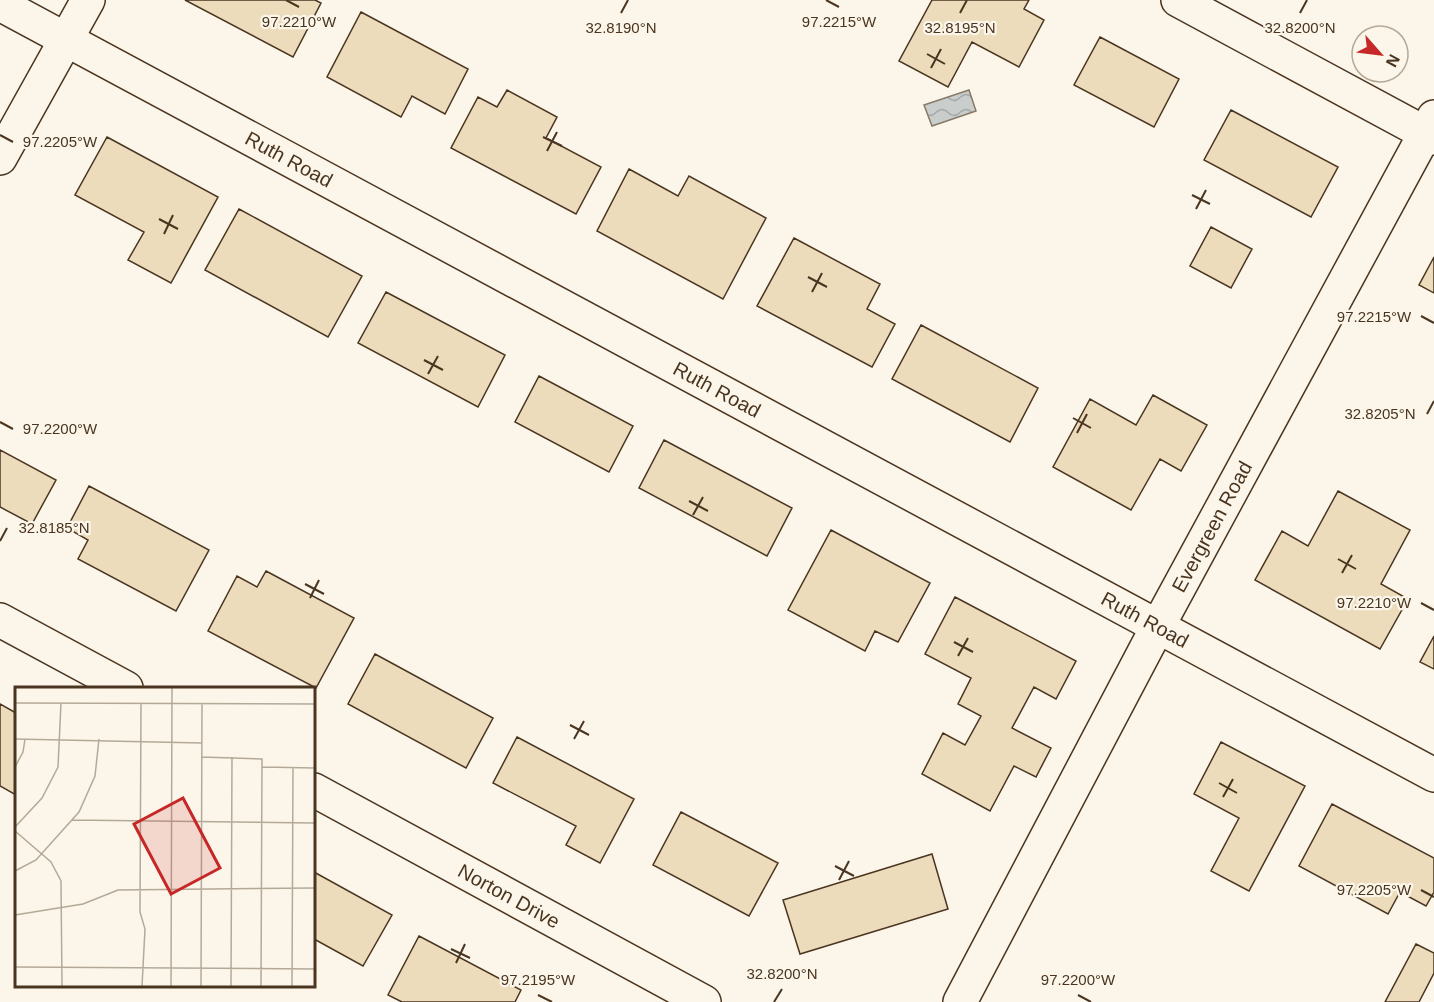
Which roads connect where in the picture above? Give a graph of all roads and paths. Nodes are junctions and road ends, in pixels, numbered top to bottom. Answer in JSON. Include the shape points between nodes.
{"nodes":[{"id":1,"x":88,"y":0,"type":"edge"},
{"id":2,"x":1178,"y":0,"type":"edge"},
{"id":3,"x":0,"y":4,"type":"edge"},
{"id":4,"x":66,"y":39,"type":"junction"},
{"id":5,"x":1431,"y":130,"type":"edge"},
{"id":6,"x":0,"y":158,"type":"edge"},
{"id":7,"x":0,"y":620,"type":"edge"},
{"id":8,"x":1158,"y":626,"type":"junction"},
{"id":9,"x":124,"y":687,"type":"edge"},
{"id":10,"x":1434,"y":775,"type":"edge"},
{"id":11,"x":315,"y":791,"type":"edge"},
{"id":12,"x":704,"y":1002,"type":"edge"},
{"id":13,"x":960,"y":1002,"type":"edge"}],
"edges":[{"from":1,"to":4,"type":"street"},
{"from":2,"to":5,"type":"street"},
{"from":3,"to":4,"type":"street","name":"Ruth Road"},
{"from":4,"to":6,"type":"street"},
{"from":4,"to":8,"type":"street","name":"Ruth Road"},
{"from":5,"to":8,"type":"street","name":"Evergreen Road"},
{"from":7,"to":9,"type":"street"},
{"from":8,"to":10,"type":"street","name":"Ruth Road"},
{"from":8,"to":13,"type":"street","name":"Evergreen Road"},
{"from":11,"to":12,"type":"street","name":"Norton Drive"}]}
